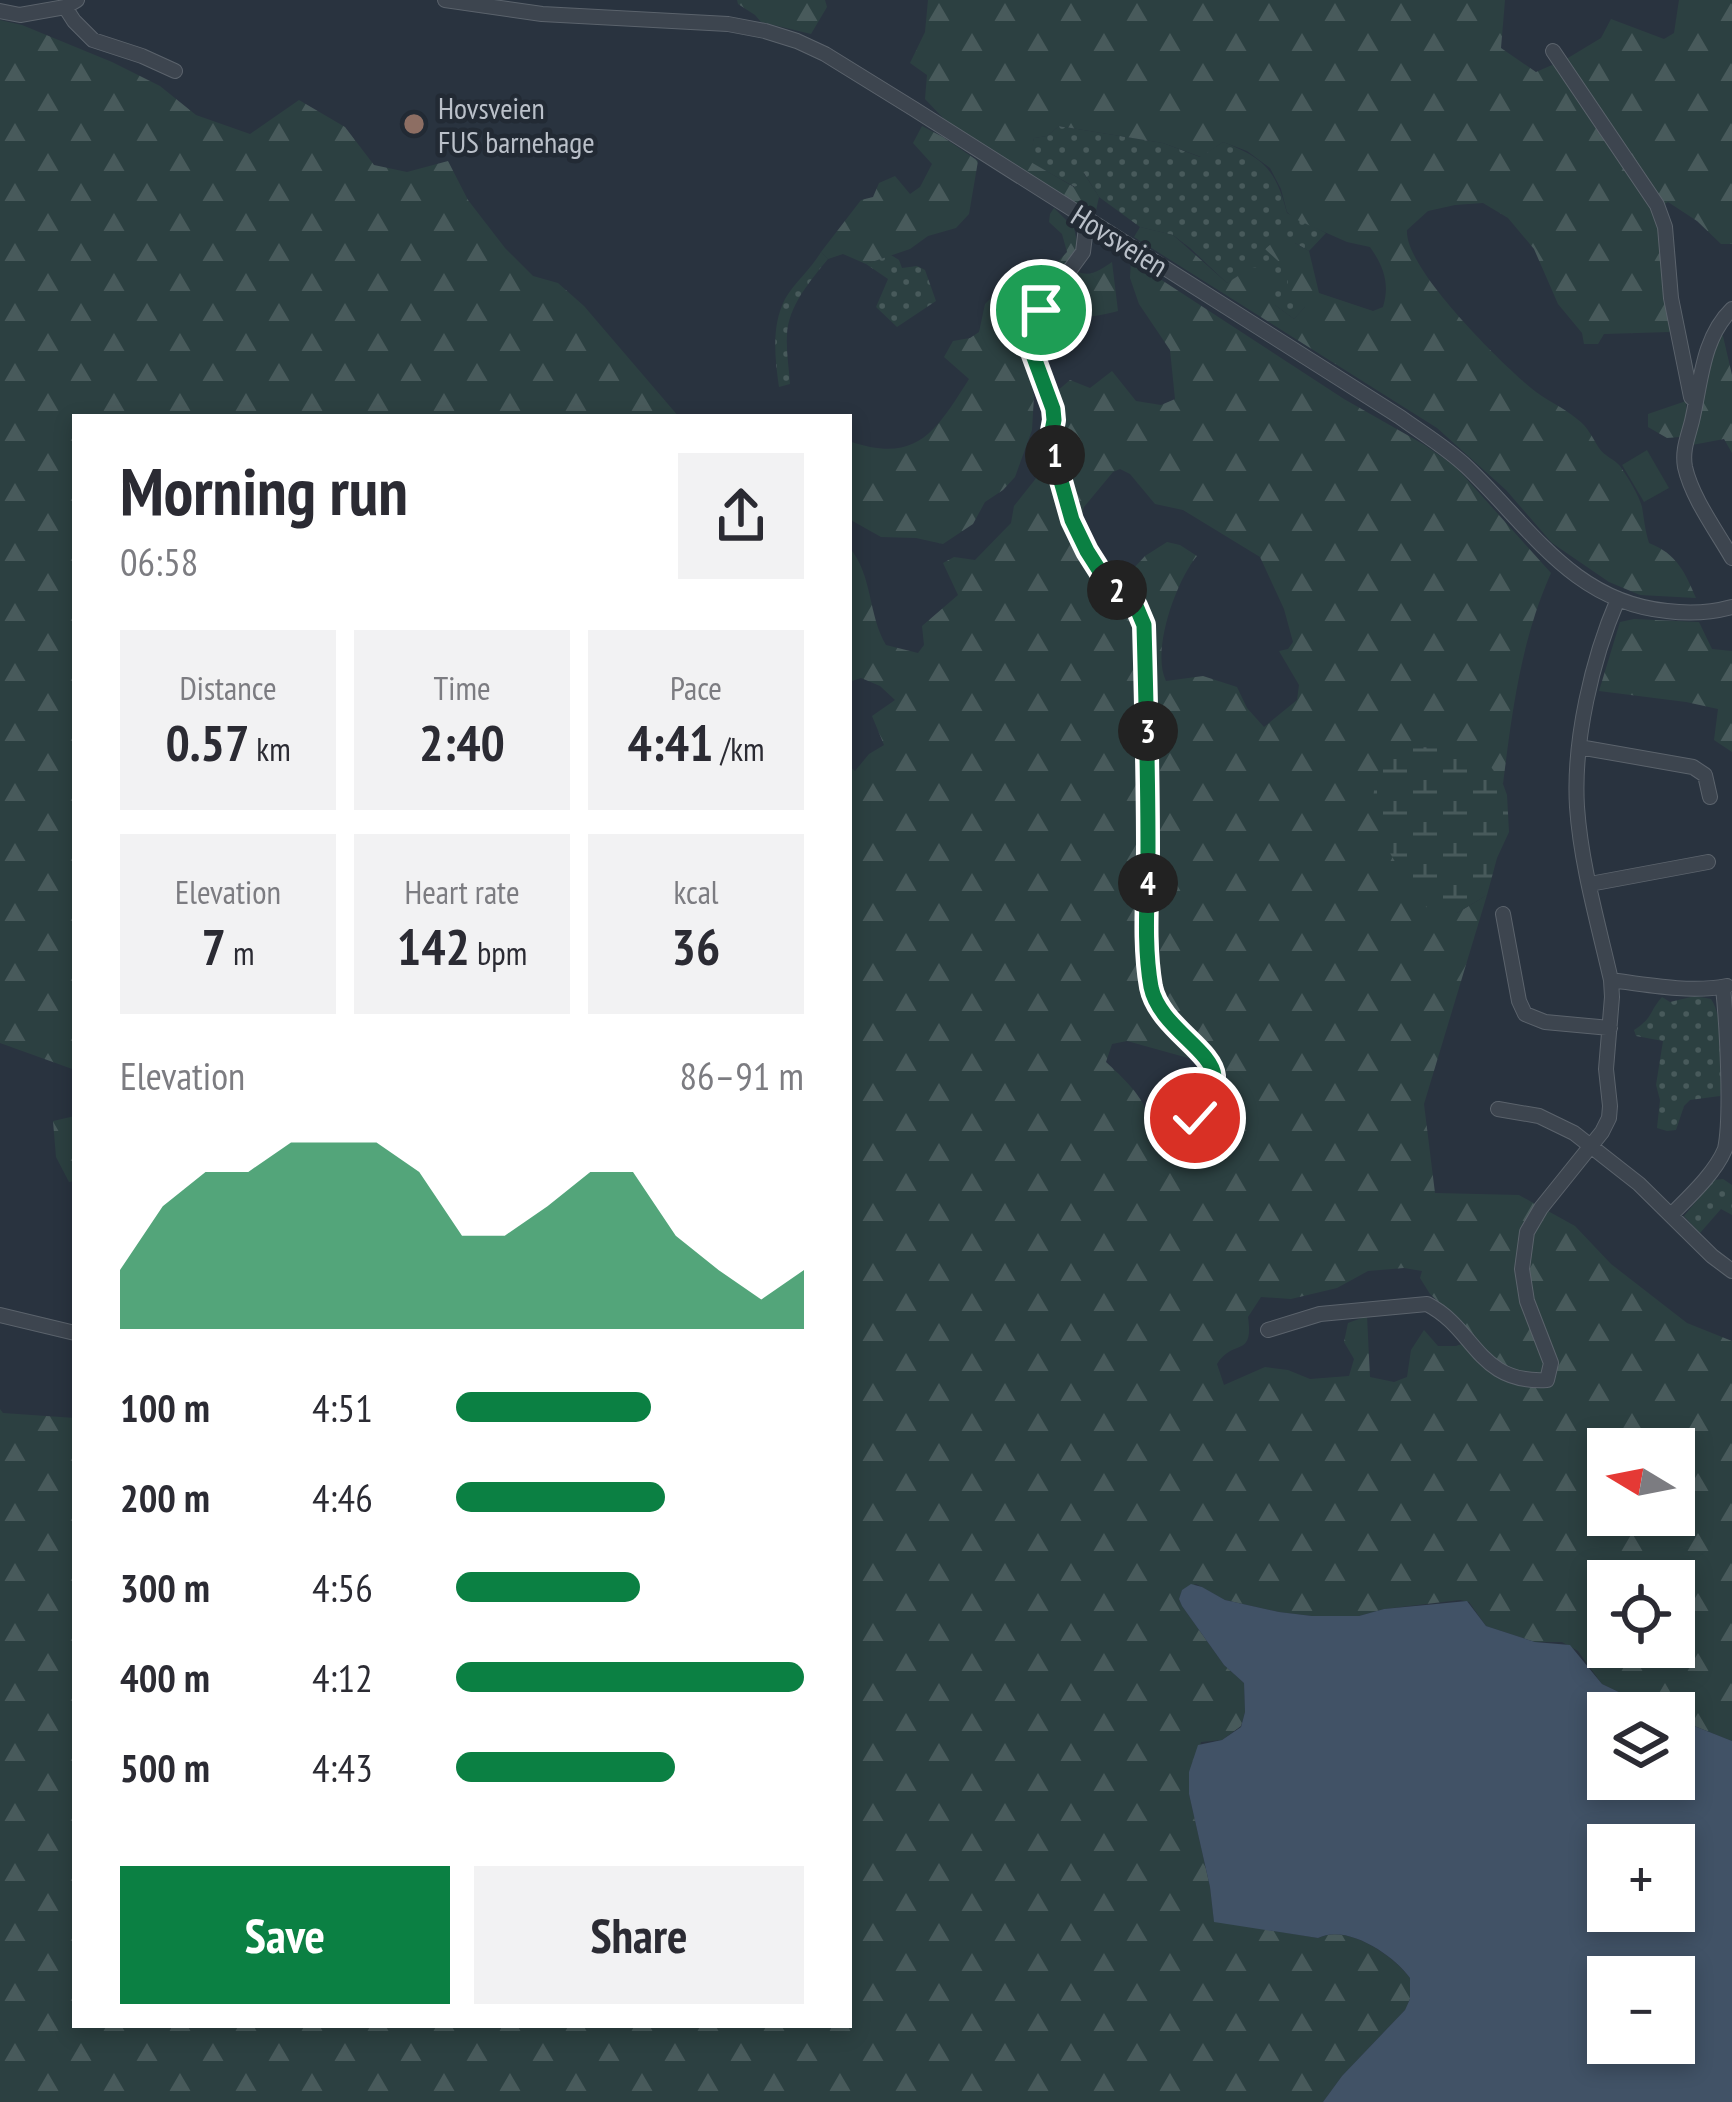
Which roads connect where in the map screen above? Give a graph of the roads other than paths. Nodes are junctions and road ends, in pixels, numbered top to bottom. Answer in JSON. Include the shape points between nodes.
{"nodes":[{"id":1,"x":445,"y":0,"type":"edge"},
{"id":2,"x":70,"y":4,"type":"edge"},
{"id":3,"x":0,"y":11,"type":"edge"},
{"id":4,"x":1553,"y":51,"type":"dead end"},
{"id":5,"x":175,"y":71,"type":"dead end"},
{"id":6,"x":1087,"y":219,"type":"junction"},
{"id":7,"x":1732,"y":309,"type":"edge"},
{"id":8,"x":1694,"y":375,"type":"junction"},
{"id":9,"x":1732,"y":558,"type":"edge"},
{"id":10,"x":1618,"y":599,"type":"junction"},
{"id":11,"x":1732,"y":607,"type":"edge"},
{"id":12,"x":1579,"y":747,"type":"junction"},
{"id":13,"x":1710,"y":797,"type":"dead end"},
{"id":14,"x":1708,"y":862,"type":"dead end"},
{"id":15,"x":1590,"y":884,"type":"junction"},
{"id":16,"x":1503,"y":914,"type":"dead end"},
{"id":17,"x":1611,"y":980,"type":"junction"},
{"id":18,"x":1728,"y":986,"type":"edge"},
{"id":19,"x":1610,"y":1028,"type":"junction"},
{"id":20,"x":1498,"y":1109,"type":"dead end"},
{"id":21,"x":1195,"y":1118,"type":"dead end"},
{"id":22,"x":1592,"y":1146,"type":"junction"},
{"id":23,"x":1672,"y":1215,"type":"junction"},
{"id":24,"x":1732,"y":1271,"type":"edge"},
{"id":25,"x":0,"y":1315,"type":"edge"},
{"id":26,"x":1268,"y":1330,"type":"dead end"},
{"id":27,"x":72,"y":1333,"type":"edge"}],
"edges":[{"from":1,"to":6,"type":"street","name":"Hovsveien","via":[[782,35]]},
{"from":2,"to":3,"type":"street"},
{"from":2,"to":5,"type":"street","via":[[93,40]]},
{"from":4,"to":8,"type":"street","via":[[1658,205]]},
{"from":6,"to":10,"type":"street","name":"Hovsveien","via":[[1455,455],[1549,555]]},
{"from":6,"to":21,"type":"street","via":[[1084,252],[1042,308],[1032,352],[1053,409],[1050,442],[1072,520],[1108,584],[1136,606],[1144,625],[1150,974],[1162,1012],[1214,1076]]},
{"from":7,"to":8,"type":"street"},
{"from":8,"to":9,"type":"street","via":[[1685,467]]},
{"from":10,"to":11,"type":"street","name":"Hovsveien","via":[[1692,614]]},
{"from":10,"to":12,"type":"street","via":[[1600,642]]},
{"from":12,"to":13,"type":"street","via":[[1693,767],[1705,775]]},
{"from":12,"to":15,"type":"street","via":[[1577,811]]},
{"from":14,"to":15,"type":"street"},
{"from":15,"to":17,"type":"street"},
{"from":16,"to":19,"type":"street","via":[[1525,1014]]},
{"from":17,"to":18,"type":"street"},
{"from":17,"to":19,"type":"street"},
{"from":18,"to":23,"type":"street","via":[[1729,1141]]},
{"from":19,"to":22,"type":"street","via":[[1610,1113]]},
{"from":20,"to":22,"type":"street","via":[[1548,1120]]},
{"from":22,"to":23,"type":"street"},
{"from":22,"to":26,"type":"street","via":[[1527,1232],[1522,1270],[1551,1363],[1547,1380],[1491,1367],[1427,1304],[1320,1315]]},
{"from":23,"to":24,"type":"street"},
{"from":25,"to":27,"type":"street"}]}
